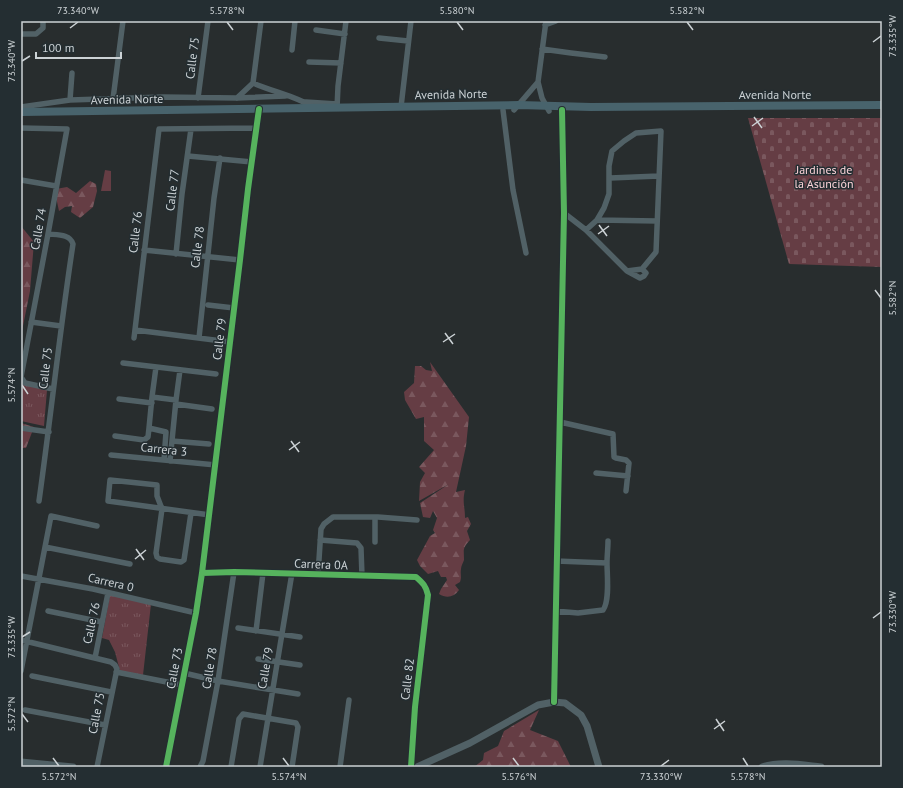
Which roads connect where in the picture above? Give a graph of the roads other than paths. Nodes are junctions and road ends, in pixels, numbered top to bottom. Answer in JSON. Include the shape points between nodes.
{"nodes":[{"id":1,"x":43,"y":21,"type":"edge"},
{"id":2,"x":123,"y":21,"type":"edge"},
{"id":3,"x":208,"y":21,"type":"edge"},
{"id":4,"x":261,"y":21,"type":"edge"},
{"id":5,"x":296,"y":21,"type":"edge"},
{"id":6,"x":346,"y":21,"type":"edge"},
{"id":7,"x":411,"y":21,"type":"edge"},
{"id":8,"x":556,"y":21,"type":"edge"},
{"id":9,"x":545,"y":23,"type":"edge"},
{"id":10,"x":316,"y":30,"type":"dead end"},
{"id":11,"x":21,"y":34,"type":"edge"},
{"id":12,"x":345,"y":34,"type":"junction"},
{"id":13,"x":379,"y":38,"type":"dead end"},
{"id":14,"x":408,"y":41,"type":"junction"},
{"id":15,"x":542,"y":49,"type":"junction"},
{"id":16,"x":292,"y":50,"type":"dead end"},
{"id":17,"x":605,"y":57,"type":"dead end"},
{"id":18,"x":309,"y":62,"type":"dead end"},
{"id":19,"x":341,"y":63,"type":"junction"},
{"id":20,"x":72,"y":73,"type":"dead end"},
{"id":21,"x":538,"y":82,"type":"junction"},
{"id":22,"x":253,"y":83,"type":"junction"},
{"id":23,"x":285,"y":96,"type":"junction"},
{"id":24,"x":198,"y":98,"type":"junction"},
{"id":25,"x":237,"y":98,"type":"junction"},
{"id":26,"x":113,"y":99,"type":"junction"},
{"id":27,"x":70,"y":100,"type":"junction"},
{"id":28,"x":306,"y":102,"type":"junction"},
{"id":29,"x":882,"y":105,"type":"edge"},
{"id":30,"x":337,"y":106,"type":"junction"},
{"id":31,"x":21,"y":107,"type":"edge"},
{"id":32,"x":401,"y":107,"type":"junction"},
{"id":33,"x":315,"y":108,"type":"junction"},
{"id":34,"x":517,"y":108,"type":"junction"},
{"id":35,"x":547,"y":108,"type":"junction"},
{"id":36,"x":503,"y":110,"type":"junction"},
{"id":37,"x":562,"y":110,"type":"junction"},
{"id":38,"x":882,"y":110,"type":"edge"},
{"id":39,"x":21,"y":112,"type":"edge"},
{"id":40,"x":258,"y":112,"type":"junction"},
{"id":41,"x":21,"y":117,"type":"edge"},
{"id":42,"x":21,"y":128,"type":"edge"},
{"id":43,"x":256,"y":128,"type":"junction"},
{"id":44,"x":191,"y":129,"type":"junction"},
{"id":45,"x":188,"y":156,"type":"junction"},
{"id":46,"x":220,"y":158,"type":"junction"},
{"id":47,"x":252,"y":162,"type":"junction"},
{"id":48,"x":659,"y":176,"type":"junction"},
{"id":49,"x":610,"y":178,"type":"junction"},
{"id":50,"x":21,"y":180,"type":"edge"},
{"id":51,"x":56,"y":186,"type":"junction"},
{"id":52,"x":564,"y":213,"type":"junction"},
{"id":53,"x":597,"y":220,"type":"junction"},
{"id":54,"x":657,"y":221,"type":"junction"},
{"id":55,"x":586,"y":230,"type":"junction"},
{"id":56,"x":48,"y":234,"type":"junction"},
{"id":57,"x":144,"y":250,"type":"junction"},
{"id":58,"x":526,"y":253,"type":"dead end"},
{"id":59,"x":176,"y":254,"type":"junction"},
{"id":60,"x":207,"y":257,"type":"junction"},
{"id":61,"x":240,"y":260,"type":"junction"},
{"id":62,"x":642,"y":269,"type":"junction"},
{"id":63,"x":627,"y":272,"type":"junction"},
{"id":64,"x":208,"y":305,"type":"dead end"},
{"id":65,"x":234,"y":308,"type":"junction"},
{"id":66,"x":31,"y":322,"type":"junction"},
{"id":67,"x":61,"y":326,"type":"junction"},
{"id":68,"x":135,"y":330,"type":"junction"},
{"id":69,"x":134,"y":338,"type":"dead end"},
{"id":70,"x":199,"y":338,"type":"junction"},
{"id":71,"x":230,"y":342,"type":"junction"},
{"id":72,"x":123,"y":363,"type":"dead end"},
{"id":73,"x":156,"y":367,"type":"junction"},
{"id":74,"x":180,"y":370,"type":"junction"},
{"id":75,"x":216,"y":374,"type":"dead end"},
{"id":76,"x":53,"y":389,"type":"junction"},
{"id":77,"x":119,"y":399,"type":"dead end"},
{"id":78,"x":152,"y":400,"type":"junction"},
{"id":79,"x":176,"y":402,"type":"junction"},
{"id":80,"x":212,"y":409,"type":"dead end"},
{"id":81,"x":560,"y":422,"type":"junction"},
{"id":82,"x":21,"y":428,"type":"edge"},
{"id":83,"x":149,"y":428,"type":"junction"},
{"id":84,"x":49,"y":432,"type":"junction"},
{"id":85,"x":115,"y":436,"type":"dead end"},
{"id":86,"x":172,"y":441,"type":"junction"},
{"id":87,"x":208,"y":444,"type":"dead end"},
{"id":88,"x":111,"y":455,"type":"dead end"},
{"id":89,"x":164,"y":460,"type":"junction"},
{"id":90,"x":170,"y":460,"type":"junction"},
{"id":91,"x":216,"y":465,"type":"junction"},
{"id":92,"x":596,"y":472,"type":"dead end"},
{"id":93,"x":628,"y":476,"type":"junction"},
{"id":94,"x":626,"y":491,"type":"dead end"},
{"id":95,"x":39,"y":501,"type":"dead end"},
{"id":96,"x":162,"y":509,"type":"junction"},
{"id":97,"x":191,"y":513,"type":"junction"},
{"id":98,"x":210,"y":515,"type":"junction"},
{"id":99,"x":375,"y":517,"type":"junction"},
{"id":100,"x":417,"y":520,"type":"dead end"},
{"id":101,"x":97,"y":526,"type":"dead end"},
{"id":102,"x":320,"y":540,"type":"junction"},
{"id":103,"x":608,"y":541,"type":"dead end"},
{"id":104,"x":374,"y":542,"type":"dead end"},
{"id":105,"x":45,"y":548,"type":"junction"},
{"id":106,"x":556,"y":561,"type":"junction"},
{"id":107,"x":607,"y":563,"type":"junction"},
{"id":108,"x":130,"y":564,"type":"dead end"},
{"id":109,"x":234,"y":572,"type":"junction"},
{"id":110,"x":202,"y":573,"type":"junction"},
{"id":111,"x":263,"y":573,"type":"junction"},
{"id":112,"x":292,"y":574,"type":"junction"},
{"id":113,"x":318,"y":575,"type":"junction"},
{"id":114,"x":21,"y":576,"type":"edge"},
{"id":115,"x":362,"y":576,"type":"junction"},
{"id":116,"x":38,"y":580,"type":"junction"},
{"id":117,"x":108,"y":593,"type":"junction"},
{"id":118,"x":428,"y":595,"type":"joint"},
{"id":119,"x":48,"y":611,"type":"dead end"},
{"id":120,"x":555,"y":611,"type":"junction"},
{"id":121,"x":196,"y":613,"type":"junction"},
{"id":122,"x":102,"y":622,"type":"junction"},
{"id":123,"x":238,"y":628,"type":"dead end"},
{"id":124,"x":256,"y":631,"type":"junction"},
{"id":125,"x":282,"y":634,"type":"junction"},
{"id":126,"x":300,"y":637,"type":"dead end"},
{"id":127,"x":24,"y":641,"type":"edge"},
{"id":128,"x":94,"y":658,"type":"junction"},
{"id":129,"x":258,"y":659,"type":"dead end"},
{"id":130,"x":278,"y":661,"type":"junction"},
{"id":131,"x":300,"y":665,"type":"dead end"},
{"id":132,"x":21,"y":671,"type":"edge"},
{"id":133,"x":116,"y":672,"type":"junction"},
{"id":134,"x":184,"y":673,"type":"junction"},
{"id":135,"x":32,"y":676,"type":"dead end"},
{"id":136,"x":218,"y":681,"type":"junction"},
{"id":137,"x":182,"y":685,"type":"junction"},
{"id":138,"x":273,"y":689,"type":"junction"},
{"id":139,"x":111,"y":692,"type":"junction"},
{"id":140,"x":298,"y":694,"type":"dead end"},
{"id":141,"x":349,"y":700,"type":"dead end"},
{"id":142,"x":554,"y":702,"type":"junction"},
{"id":143,"x":25,"y":710,"type":"dead end"},
{"id":144,"x":268,"y":718,"type":"junction"},
{"id":145,"x":105,"y":725,"type":"junction"},
{"id":146,"x":21,"y":762,"type":"edge"},
{"id":147,"x":72,"y":767,"type":"edge"},
{"id":148,"x":97,"y":767,"type":"edge"},
{"id":149,"x":166,"y":767,"type":"edge"},
{"id":150,"x":200,"y":767,"type":"edge"},
{"id":151,"x":231,"y":767,"type":"edge"},
{"id":152,"x":260,"y":767,"type":"edge"},
{"id":153,"x":292,"y":767,"type":"edge"},
{"id":154,"x":340,"y":767,"type":"edge"},
{"id":155,"x":411,"y":767,"type":"edge"},
{"id":156,"x":417,"y":767,"type":"edge"},
{"id":157,"x":600,"y":767,"type":"edge"},
{"id":158,"x":762,"y":767,"type":"edge"},
{"id":159,"x":821,"y":767,"type":"edge"}],
"edges":[{"from":1,"to":11,"type":"street","via":[[40,32]]},
{"from":2,"to":26,"type":"street"},
{"from":3,"to":24,"type":"street","name":"Calle 75"},
{"from":4,"to":22,"type":"street"},
{"from":5,"to":16,"type":"street"},
{"from":6,"to":12,"type":"street"},
{"from":7,"to":14,"type":"street"},
{"from":8,"to":9,"type":"street"},
{"from":9,"to":15,"type":"street"},
{"from":10,"to":12,"type":"street"},
{"from":12,"to":19,"type":"street"},
{"from":13,"to":14,"type":"street"},
{"from":14,"to":32,"type":"street"},
{"from":15,"to":17,"type":"street"},
{"from":15,"to":21,"type":"street"},
{"from":18,"to":19,"type":"street"},
{"from":19,"to":30,"type":"street"},
{"from":20,"to":27,"type":"street"},
{"from":21,"to":34,"type":"street"},
{"from":21,"to":35,"type":"street"},
{"from":22,"to":23,"type":"street"},
{"from":22,"to":25,"type":"street"},
{"from":23,"to":25,"type":"street"},
{"from":23,"to":28,"type":"street"},
{"from":24,"to":25,"type":"street"},
{"from":24,"to":26,"type":"street"},
{"from":26,"to":27,"type":"street"},
{"from":27,"to":31,"type":"street"},
{"from":28,"to":30,"type":"street"},
{"from":28,"to":33,"type":"street"},
{"from":29,"to":35,"type":"main road","name":"Avenida Norte"},
{"from":30,"to":32,"type":"main road","name":"Avenida Norte"},
{"from":30,"to":33,"type":"main road","name":"Avenida Norte"},
{"from":32,"to":34,"type":"main road","name":"Avenida Norte"},
{"from":33,"to":40,"type":"main road","name":"Avenida Norte"},
{"from":34,"to":35,"type":"main road","name":"Avenida Norte"},
{"from":34,"to":36,"type":"main road","name":"Avenida Norte"},
{"from":35,"to":37,"type":"main road","name":"Avenida Norte"},
{"from":36,"to":40,"type":"main road","name":"Avenida Norte"},
{"from":36,"to":58,"type":"street","via":[[513,190]]},
{"from":37,"to":38,"type":"main road","name":"Avenida Norte"},
{"from":37,"to":52,"type":"street"},
{"from":39,"to":40,"type":"main road","name":"Avenida Norte"},
{"from":40,"to":41,"type":"main road","name":"Avenida Norte"},
{"from":40,"to":43,"type":"street","name":"Calle 79"},
{"from":42,"to":51,"type":"street","name":"Calle 74","via":[[66,129]]},
{"from":43,"to":44,"type":"street"},
{"from":43,"to":47,"type":"street","name":"Calle 79"},
{"from":44,"to":45,"type":"street","name":"Calle 77"},
{"from":44,"to":57,"type":"street","name":"Calle 76","via":[[159,129]]},
{"from":45,"to":46,"type":"street"},
{"from":45,"to":59,"type":"street","name":"Calle 77"},
{"from":46,"to":47,"type":"street"},
{"from":46,"to":60,"type":"street","name":"Calle 78"},
{"from":47,"to":61,"type":"street","name":"Calle 79"},
{"from":48,"to":49,"type":"street"},
{"from":48,"to":49,"type":"street","via":[[661,131],[636,133],[612,151]]},
{"from":48,"to":54,"type":"street"},
{"from":49,"to":53,"type":"street","via":[[609,194]]},
{"from":50,"to":51,"type":"street"},
{"from":51,"to":56,"type":"street","name":"Calle 74"},
{"from":52,"to":55,"type":"street"},
{"from":52,"to":81,"type":"street"},
{"from":53,"to":54,"type":"street"},
{"from":53,"to":55,"type":"street"},
{"from":54,"to":62,"type":"street","via":[[656,252]]},
{"from":55,"to":63,"type":"street"},
{"from":56,"to":66,"type":"street","name":"Calle 74"},
{"from":56,"to":67,"type":"street","name":"Calle 75","via":[[68,236],[73,244]]},
{"from":57,"to":59,"type":"street"},
{"from":57,"to":68,"type":"street","name":"Calle 76"},
{"from":59,"to":60,"type":"street"},
{"from":60,"to":61,"type":"street"},
{"from":60,"to":70,"type":"street","name":"Calle 78"},
{"from":61,"to":65,"type":"street","name":"Calle 79"},
{"from":62,"to":63,"type":"street"},
{"from":62,"to":63,"type":"street","via":[[646,273],[640,278]]},
{"from":64,"to":65,"type":"street"},
{"from":65,"to":71,"type":"street","name":"Calle 79"},
{"from":66,"to":67,"type":"street"},
{"from":66,"to":76,"type":"street","name":"Calle 74","via":[[21,377],[25,383]]},
{"from":67,"to":76,"type":"street","name":"Calle 75"},
{"from":68,"to":69,"type":"street","name":"Calle 76"},
{"from":68,"to":70,"type":"street"},
{"from":70,"to":71,"type":"street"},
{"from":71,"to":91,"type":"street","name":"Calle 79"},
{"from":72,"to":73,"type":"street"},
{"from":73,"to":74,"type":"street"},
{"from":73,"to":78,"type":"street"},
{"from":74,"to":75,"type":"street"},
{"from":74,"to":79,"type":"street"},
{"from":76,"to":84,"type":"street","name":"Calle 75"},
{"from":77,"to":78,"type":"street"},
{"from":78,"to":79,"type":"street"},
{"from":78,"to":83,"type":"street"},
{"from":79,"to":80,"type":"street"},
{"from":79,"to":86,"type":"street"},
{"from":81,"to":93,"type":"street","via":[[612,433],[613,455],[628,462]]},
{"from":81,"to":106,"type":"street"},
{"from":82,"to":84,"type":"street"},
{"from":83,"to":85,"type":"street","via":[[148,437],[144,440]]},
{"from":83,"to":89,"type":"street","via":[[166,432]]},
{"from":84,"to":95,"type":"street","name":"Calle 75"},
{"from":86,"to":87,"type":"street"},
{"from":86,"to":90,"type":"street"},
{"from":88,"to":89,"type":"street","name":"Carrera 3"},
{"from":89,"to":90,"type":"street","name":"Carrera 3"},
{"from":90,"to":91,"type":"street","name":"Carrera 3"},
{"from":91,"to":98,"type":"street","name":"Calle 79"},
{"from":92,"to":93,"type":"street"},
{"from":93,"to":94,"type":"street"},
{"from":96,"to":96,"type":"street","via":[[157,496],[157,485],[110,480],[108,501]]},
{"from":96,"to":97,"type":"street"},
{"from":96,"to":97,"type":"street","via":[[156,554],[160,559],[182,562],[184,560]]},
{"from":97,"to":98,"type":"street"},
{"from":98,"to":110,"type":"street","name":"Calle 79"},
{"from":99,"to":100,"type":"street"},
{"from":99,"to":102,"type":"street","via":[[333,518],[321,529]]},
{"from":99,"to":104,"type":"street"},
{"from":101,"to":105,"type":"street","via":[[51,516]]},
{"from":102,"to":113,"type":"street"},
{"from":102,"to":115,"type":"street","via":[[357,543],[361,548]]},
{"from":103,"to":107,"type":"street"},
{"from":105,"to":108,"type":"street"},
{"from":105,"to":116,"type":"street"},
{"from":106,"to":107,"type":"street"},
{"from":106,"to":120,"type":"street"},
{"from":107,"to":120,"type":"street","via":[[604,610]]},
{"from":109,"to":110,"type":"street","name":"Carrera 0A"},
{"from":109,"to":111,"type":"street","name":"Carrera 0A"},
{"from":109,"to":136,"type":"street","name":"Calle 78"},
{"from":110,"to":121,"type":"street","name":"Calle 73"},
{"from":111,"to":112,"type":"street","name":"Carrera 0A"},
{"from":111,"to":124,"type":"street"},
{"from":112,"to":113,"type":"street","name":"Carrera 0A"},
{"from":112,"to":125,"type":"street","name":"Calle 79"},
{"from":113,"to":115,"type":"street","name":"Carrera 0A"},
{"from":114,"to":116,"type":"street","name":"Carrera 0"},
{"from":115,"to":118,"type":"street","name":"Carrera 0A","via":[[416,577],[427,588]]},
{"from":116,"to":117,"type":"street","name":"Carrera 0"},
{"from":116,"to":127,"type":"street"},
{"from":117,"to":121,"type":"street","name":"Carrera 0"},
{"from":117,"to":122,"type":"street","name":"Calle 76"},
{"from":118,"to":155,"type":"street","name":"Calle 82"},
{"from":119,"to":122,"type":"street"},
{"from":120,"to":142,"type":"street"},
{"from":121,"to":134,"type":"street","name":"Calle 73"},
{"from":122,"to":128,"type":"street","name":"Calle 76"},
{"from":123,"to":124,"type":"street"},
{"from":124,"to":125,"type":"street"},
{"from":125,"to":126,"type":"street"},
{"from":125,"to":130,"type":"street","name":"Calle 79"},
{"from":127,"to":128,"type":"street"},
{"from":127,"to":132,"type":"street"},
{"from":128,"to":133,"type":"street","name":"Calle 75","via":[[112,662]]},
{"from":129,"to":130,"type":"street"},
{"from":130,"to":131,"type":"street"},
{"from":130,"to":138,"type":"street","name":"Calle 79"},
{"from":133,"to":137,"type":"street"},
{"from":133,"to":139,"type":"street","name":"Calle 75"},
{"from":134,"to":136,"type":"street"},
{"from":134,"to":137,"type":"street","name":"Calle 73"},
{"from":135,"to":139,"type":"street"},
{"from":136,"to":138,"type":"street"},
{"from":136,"to":150,"type":"street","name":"Calle 78"},
{"from":137,"to":149,"type":"street","name":"Calle 73"},
{"from":138,"to":140,"type":"street"},
{"from":138,"to":144,"type":"street","name":"Calle 79"},
{"from":139,"to":145,"type":"street","name":"Calle 75"},
{"from":141,"to":154,"type":"street"},
{"from":142,"to":156,"type":"street","via":[[538,705],[470,743]]},
{"from":142,"to":157,"type":"street","via":[[565,703],[581,715]]},
{"from":143,"to":145,"type":"street"},
{"from":144,"to":151,"type":"street","via":[[241,715]]},
{"from":144,"to":152,"type":"street","name":"Calle 79"},
{"from":144,"to":153,"type":"street","via":[[296,723],[298,726]]},
{"from":145,"to":148,"type":"street","name":"Calle 75"},
{"from":146,"to":147,"type":"street"},
{"from":158,"to":159,"type":"street"}]}
